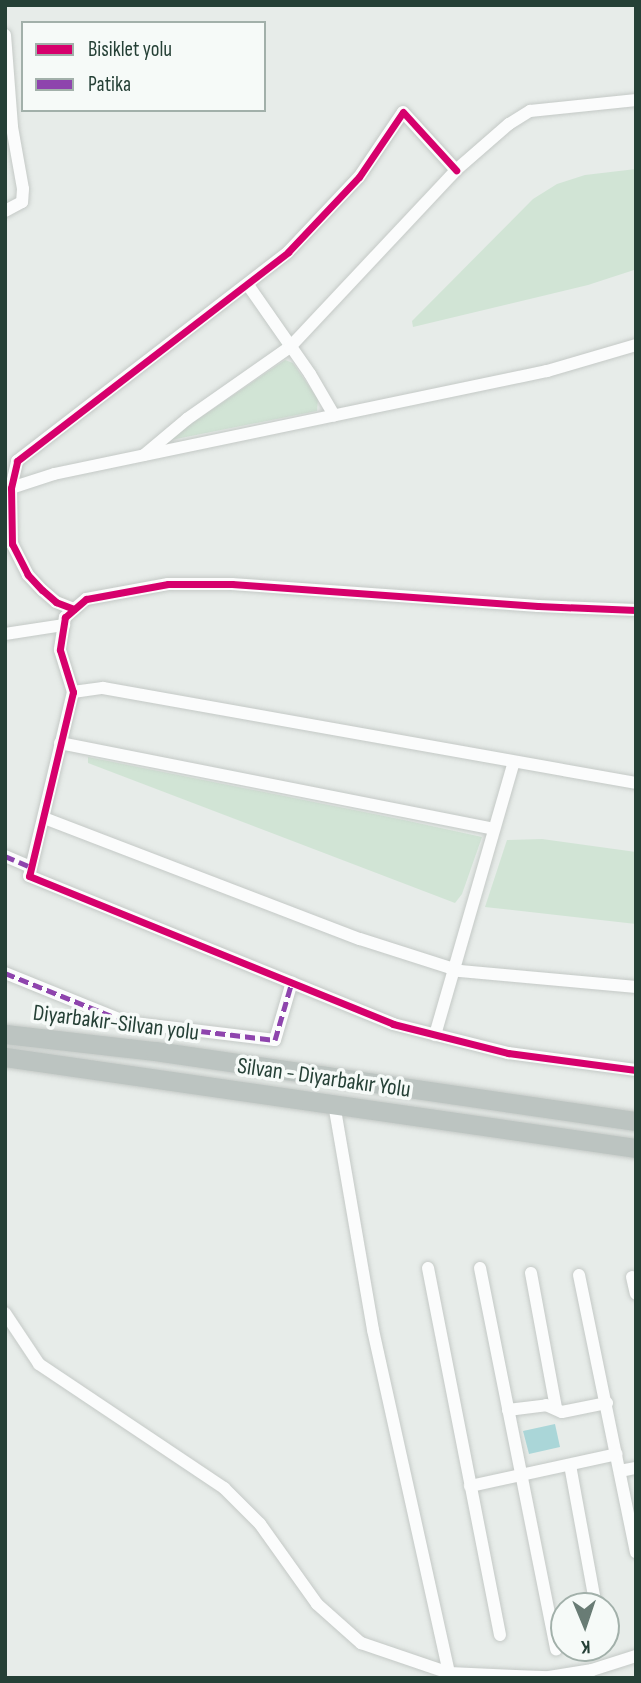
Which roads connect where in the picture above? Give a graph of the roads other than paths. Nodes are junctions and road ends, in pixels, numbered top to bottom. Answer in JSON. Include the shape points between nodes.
{"nodes":[{"id":1,"x":5,"y":35,"type":"edge"},
{"id":2,"x":636,"y":100,"type":"edge"},
{"id":3,"x":456,"y":170,"type":"junction"},
{"id":4,"x":5,"y":211,"type":"edge"},
{"id":5,"x":248,"y":285,"type":"junction"},
{"id":6,"x":636,"y":345,"type":"edge"},
{"id":7,"x":290,"y":347,"type":"junction"},
{"id":8,"x":334,"y":415,"type":"junction"},
{"id":9,"x":141,"y":457,"type":"junction"},
{"id":10,"x":11,"y":488,"type":"junction"},
{"id":11,"x":8,"y":505,"type":"edge"},
{"id":12,"x":74,"y":609,"type":"junction"},
{"id":13,"x":636,"y":610,"type":"edge"},
{"id":14,"x":64,"y":625,"type":"junction"},
{"id":15,"x":5,"y":634,"type":"edge"},
{"id":16,"x":73,"y":692,"type":"junction"},
{"id":17,"x":60,"y":743,"type":"junction"},
{"id":18,"x":514,"y":762,"type":"junction"},
{"id":19,"x":636,"y":783,"type":"edge"},
{"id":20,"x":44,"y":818,"type":"junction"},
{"id":21,"x":493,"y":829,"type":"junction"},
{"id":22,"x":5,"y":856,"type":"edge"},
{"id":23,"x":32,"y":867,"type":"junction"},
{"id":24,"x":452,"y":968,"type":"junction"},
{"id":25,"x":5,"y":973,"type":"edge"},
{"id":26,"x":292,"y":982,"type":"junction"},
{"id":27,"x":636,"y":988,"type":"edge"},
{"id":28,"x":5,"y":1034,"type":"edge"},
{"id":29,"x":435,"y":1035,"type":"junction"},
{"id":30,"x":5,"y":1057,"type":"edge"},
{"id":31,"x":636,"y":1070,"type":"edge"},
{"id":32,"x":334,"y":1104,"type":"junction"},
{"id":33,"x":636,"y":1121,"type":"edge"},
{"id":34,"x":636,"y":1149,"type":"edge"},
{"id":35,"x":428,"y":1268,"type":"dead end"},
{"id":36,"x":480,"y":1268,"type":"dead end"},
{"id":37,"x":531,"y":1273,"type":"dead end"},
{"id":38,"x":579,"y":1275,"type":"dead end"},
{"id":39,"x":632,"y":1276,"type":"dead end"},
{"id":40,"x":636,"y":1294,"type":"edge"},
{"id":41,"x":5,"y":1312,"type":"edge"},
{"id":42,"x":607,"y":1403,"type":"junction"},
{"id":43,"x":556,"y":1408,"type":"junction"},
{"id":44,"x":508,"y":1410,"type":"junction"},
{"id":45,"x":617,"y":1454,"type":"junction"},
{"id":46,"x":570,"y":1465,"type":"junction"},
{"id":47,"x":636,"y":1468,"type":"edge"},
{"id":48,"x":620,"y":1471,"type":"junction"},
{"id":49,"x":520,"y":1476,"type":"junction"},
{"id":50,"x":470,"y":1486,"type":"junction"},
{"id":51,"x":636,"y":1552,"type":"edge"},
{"id":52,"x":593,"y":1592,"type":"edge"},
{"id":53,"x":550,"y":1620,"type":"edge"},
{"id":54,"x":500,"y":1636,"type":"dead end"},
{"id":55,"x":636,"y":1656,"type":"edge"},
{"id":56,"x":450,"y":1675,"type":"edge"}],
"edges":[{"from":1,"to":4,"type":"street","via":[[12,127],[23,189],[22,202]]},
{"from":2,"to":3,"type":"street","via":[[530,111]]},
{"from":3,"to":5,"type":"street","via":[[403,112],[359,177],[288,252]]},
{"from":3,"to":7,"type":"street"},
{"from":5,"to":7,"type":"street"},
{"from":5,"to":10,"type":"street","via":[[17,461]]},
{"from":6,"to":8,"type":"street","via":[[547,371]]},
{"from":7,"to":8,"type":"street"},
{"from":7,"to":9,"type":"street"},
{"from":8,"to":9,"type":"street"},
{"from":9,"to":10,"type":"street","via":[[54,474]]},
{"from":10,"to":11,"type":"street"},
{"from":11,"to":12,"type":"street","via":[[12,544],[28,575],[56,602]]},
{"from":12,"to":13,"type":"street","via":[[86,599],[168,584],[232,584]]},
{"from":12,"to":14,"type":"street"},
{"from":14,"to":15,"type":"street"},
{"from":14,"to":16,"type":"street","via":[[60,650]]},
{"from":16,"to":17,"type":"street"},
{"from":16,"to":18,"type":"street","via":[[103,688]]},
{"from":17,"to":20,"type":"street"},
{"from":17,"to":21,"type":"street"},
{"from":18,"to":19,"type":"street"},
{"from":18,"to":21,"type":"street"},
{"from":20,"to":23,"type":"street"},
{"from":20,"to":24,"type":"street","via":[[360,939]]},
{"from":21,"to":24,"type":"street"},
{"from":22,"to":23,"type":"street"},
{"from":23,"to":26,"type":"street","via":[[29,876]]},
{"from":24,"to":27,"type":"street"},
{"from":24,"to":29,"type":"street"},
{"from":25,"to":26,"type":"street","via":[[126,1022],[275,1041]]},
{"from":26,"to":29,"type":"street","via":[[393,1024]]},
{"from":28,"to":33,"type":"highway","name":"Diyarbakır-Silvan yolu","via":[[155,1051]]},
{"from":29,"to":31,"type":"street","via":[[508,1053]]},
{"from":30,"to":32,"type":"highway","name":"Silvan - Diyarbakır Yolu"},
{"from":32,"to":34,"type":"highway","name":"Silvan - Diyarbakır Yolu"},
{"from":32,"to":56,"type":"street","via":[[373,1329]]},
{"from":35,"to":50,"type":"street"},
{"from":36,"to":44,"type":"street"},
{"from":37,"to":43,"type":"street"},
{"from":38,"to":42,"type":"street"},
{"from":39,"to":40,"type":"street"},
{"from":41,"to":56,"type":"street","via":[[39,1364],[224,1488],[260,1524],[317,1604],[361,1643]]},
{"from":42,"to":43,"type":"street","via":[[562,1412]]},
{"from":42,"to":45,"type":"street"},
{"from":43,"to":44,"type":"street"},
{"from":44,"to":49,"type":"street"},
{"from":45,"to":46,"type":"street"},
{"from":45,"to":48,"type":"street"},
{"from":46,"to":49,"type":"street"},
{"from":46,"to":52,"type":"street"},
{"from":47,"to":48,"type":"street"},
{"from":48,"to":51,"type":"street"},
{"from":49,"to":50,"type":"street"},
{"from":49,"to":53,"type":"street"},
{"from":50,"to":54,"type":"street"},
{"from":55,"to":56,"type":"street","via":[[549,1677]]}]}
